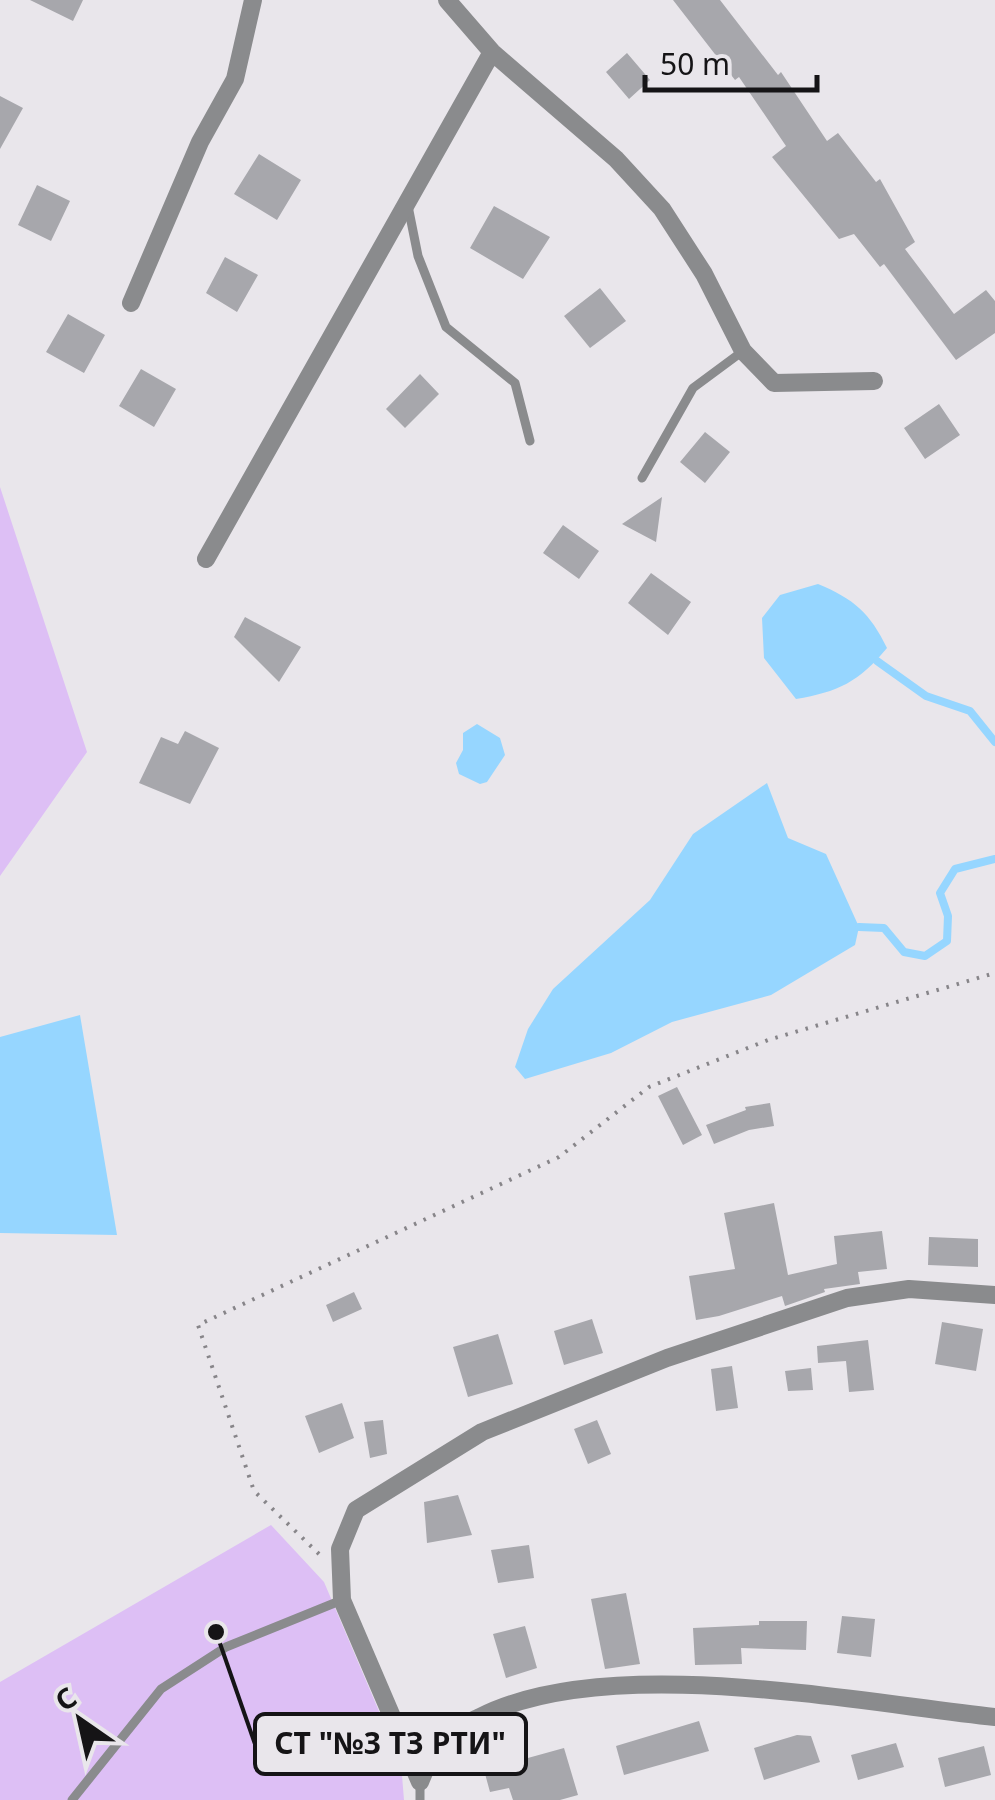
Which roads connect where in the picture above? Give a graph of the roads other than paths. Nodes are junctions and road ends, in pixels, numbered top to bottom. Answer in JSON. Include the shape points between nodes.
{"nodes":[{"id":1,"x":253,"y":0,"type":"edge"},
{"id":2,"x":447,"y":0,"type":"edge"},
{"id":3,"x":492,"y":52,"type":"junction"},
{"id":4,"x":407,"y":203,"type":"junction"},
{"id":5,"x":131,"y":303,"type":"dead end"},
{"id":6,"x":743,"y":351,"type":"junction"},
{"id":7,"x":874,"y":381,"type":"dead end"},
{"id":8,"x":530,"y":441,"type":"dead end"},
{"id":9,"x":642,"y":478,"type":"dead end"},
{"id":10,"x":206,"y":559,"type":"dead end"},
{"id":11,"x":995,"y":1295,"type":"edge"},
{"id":12,"x":342,"y":1600,"type":"junction"},
{"id":13,"x":995,"y":1717,"type":"edge"},
{"id":14,"x":420,"y":1791,"type":"edge"},
{"id":15,"x":72,"y":1800,"type":"edge"}],
"edges":[{"from":1,"to":5,"type":"street","via":[[235,79],[200,142]]},
{"from":2,"to":3,"type":"street"},
{"from":3,"to":4,"type":"street"},
{"from":3,"to":6,"type":"street","via":[[616,160],[662,210]]},
{"from":4,"to":8,"type":"lane","via":[[418,256],[446,327],[516,382]]},
{"from":4,"to":10,"type":"street"},
{"from":6,"to":7,"type":"street","via":[[774,383]]},
{"from":6,"to":9,"type":"lane","via":[[693,388]]},
{"from":11,"to":12,"type":"street","via":[[910,1289],[847,1298],[667,1358],[482,1432],[356,1510],[340,1550]]},
{"from":12,"to":14,"type":"street"},
{"from":12,"to":15,"type":"lane","via":[[226,1647],[161,1688]]},
{"from":13,"to":14,"type":"street","via":[[697,1684],[575,1690],[497,1708],[448,1733],[430,1758]]}]}
